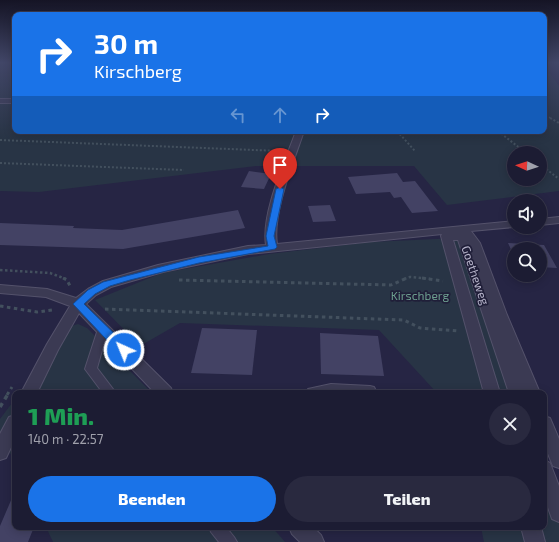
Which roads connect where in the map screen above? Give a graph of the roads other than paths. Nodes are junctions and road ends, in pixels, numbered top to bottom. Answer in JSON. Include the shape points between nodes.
{"nodes":[{"id":1,"x":0,"y":101,"type":"edge"},
{"id":2,"x":12,"y":101,"type":"edge"},
{"id":3,"x":299,"y":134,"type":"edge"},
{"id":4,"x":559,"y":220,"type":"edge"},
{"id":5,"x":547,"y":221,"type":"edge"},
{"id":6,"x":507,"y":225,"type":"edge"},
{"id":7,"x":464,"y":229,"type":"junction"},
{"id":8,"x":272,"y":247,"type":"junction"},
{"id":9,"x":0,"y":289,"type":"edge"},
{"id":10,"x":81,"y":306,"type":"junction"},
{"id":11,"x":103,"y":329,"type":"junction"},
{"id":12,"x":31,"y":390,"type":"edge"},
{"id":13,"x":108,"y":390,"type":"edge"},
{"id":14,"x":162,"y":390,"type":"edge"},
{"id":15,"x":491,"y":390,"type":"edge"},
{"id":16,"x":516,"y":390,"type":"edge"},
{"id":17,"x":531,"y":390,"type":"edge"},
{"id":18,"x":12,"y":428,"type":"edge"},
{"id":19,"x":547,"y":430,"type":"edge"},
{"id":20,"x":0,"y":452,"type":"edge"},
{"id":21,"x":559,"y":460,"type":"edge"},
{"id":22,"x":547,"y":478,"type":"edge"},
{"id":23,"x":559,"y":512,"type":"edge"},
{"id":24,"x":219,"y":530,"type":"edge"},
{"id":25,"x":302,"y":530,"type":"edge"},
{"id":26,"x":532,"y":530,"type":"edge"},
{"id":27,"x":229,"y":542,"type":"edge"},
{"id":28,"x":314,"y":542,"type":"edge"},
{"id":29,"x":535,"y":542,"type":"edge"}],
"edges":[{"from":1,"to":2,"type":"street"},
{"from":3,"to":8,"type":"street","via":[[276,202],[270,236]]},
{"from":4,"to":5,"type":"street"},
{"from":6,"to":7,"type":"street"},
{"from":7,"to":8,"type":"street"},
{"from":7,"to":17,"type":"street","name":"Goetheweg","via":[[474,243]]},
{"from":8,"to":10,"type":"street","via":[[199,260],[128,278],[92,292]]},
{"from":9,"to":10,"type":"street","via":[[47,293]]},
{"from":10,"to":11,"type":"street"},
{"from":10,"to":12,"type":"street","via":[[56,341]]},
{"from":11,"to":13,"type":"lane","via":[[91,369]]},
{"from":11,"to":14,"type":"street"},
{"from":15,"to":16,"type":"street","name":"Goetheweg","via":[[446,236],[462,237]]},
{"from":18,"to":20,"type":"street"},
{"from":19,"to":21,"type":"street"},
{"from":22,"to":23,"type":"street"},
{"from":24,"to":27,"type":"lane"},
{"from":25,"to":28,"type":"street"},
{"from":26,"to":29,"type":"street"}]}
